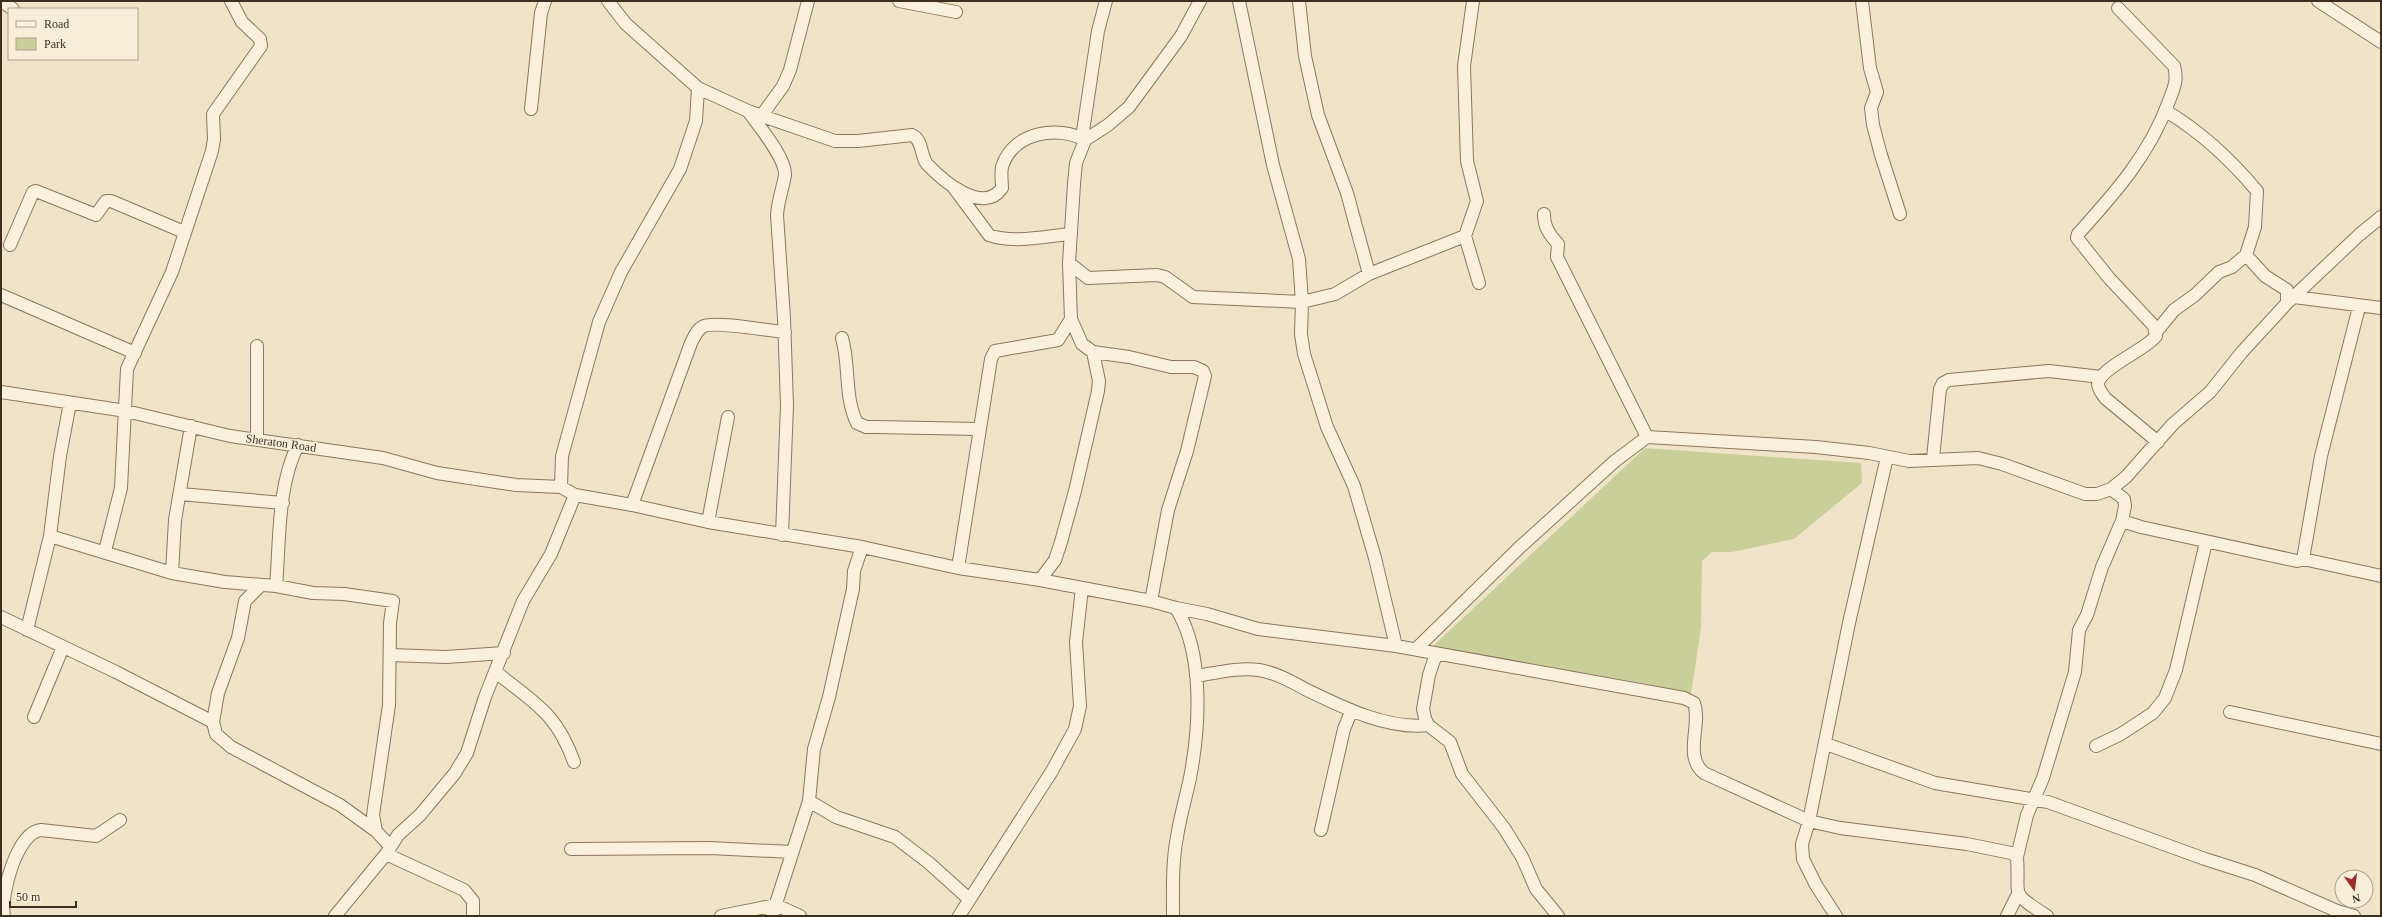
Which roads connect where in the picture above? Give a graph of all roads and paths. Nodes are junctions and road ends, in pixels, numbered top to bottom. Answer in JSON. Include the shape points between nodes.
{"nodes":[{"id":1,"x":1,"y":1,"type":"edge"},
{"id":2,"x":231,"y":1,"type":"edge"},
{"id":3,"x":545,"y":1,"type":"edge"},
{"id":4,"x":608,"y":1,"type":"edge"},
{"id":5,"x":817,"y":1,"type":"edge"},
{"id":6,"x":899,"y":1,"type":"edge"},
{"id":7,"x":1106,"y":1,"type":"edge"},
{"id":8,"x":1200,"y":1,"type":"edge"},
{"id":9,"x":1239,"y":1,"type":"edge"},
{"id":10,"x":1299,"y":1,"type":"edge"},
{"id":11,"x":1473,"y":1,"type":"edge"},
{"id":12,"x":1862,"y":1,"type":"edge"},
{"id":13,"x":2318,"y":1,"type":"edge"},
{"id":14,"x":807,"y":5,"type":"edge"},
{"id":15,"x":12,"y":8,"type":"edge"},
{"id":16,"x":2118,"y":8,"type":"dead end"},
{"id":17,"x":956,"y":12,"type":"dead end"},
{"id":18,"x":2381,"y":42,"type":"edge"},
{"id":19,"x":698,"y":88,"type":"junction"},
{"id":20,"x":531,"y":109,"type":"dead end"},
{"id":21,"x":748,"y":110,"type":"junction"},
{"id":22,"x":2166,"y":111,"type":"junction"},
{"id":23,"x":762,"y":115,"type":"junction"},
{"id":24,"x":1084,"y":139,"type":"junction"},
{"id":25,"x":953,"y":187,"type":"junction"},
{"id":26,"x":1544,"y":214,"type":"dead end"},
{"id":27,"x":1900,"y":214,"type":"dead end"},
{"id":28,"x":2381,"y":217,"type":"edge"},
{"id":29,"x":184,"y":232,"type":"junction"},
{"id":30,"x":1071,"y":234,"type":"junction"},
{"id":31,"x":1465,"y":236,"type":"junction"},
{"id":32,"x":10,"y":246,"type":"dead end"},
{"id":33,"x":2246,"y":255,"type":"junction"},
{"id":34,"x":1069,"y":263,"type":"junction"},
{"id":35,"x":1369,"y":274,"type":"junction"},
{"id":36,"x":1479,"y":284,"type":"dead end"},
{"id":37,"x":1,"y":295,"type":"edge"},
{"id":38,"x":2290,"y":300,"type":"junction"},
{"id":39,"x":1302,"y":302,"type":"junction"},
{"id":40,"x":2360,"y":307,"type":"junction"},
{"id":41,"x":2381,"y":308,"type":"edge"},
{"id":42,"x":1071,"y":319,"type":"junction"},
{"id":43,"x":2156,"y":331,"type":"junction"},
{"id":44,"x":785,"y":332,"type":"junction"},
{"id":45,"x":842,"y":338,"type":"dead end"},
{"id":46,"x":257,"y":346,"type":"dead end"},
{"id":47,"x":1093,"y":352,"type":"junction"},
{"id":48,"x":135,"y":353,"type":"junction"},
{"id":49,"x":2101,"y":377,"type":"junction"},
{"id":50,"x":1,"y":392,"type":"edge"},
{"id":51,"x":70,"y":403,"type":"junction"},
{"id":52,"x":126,"y":412,"type":"junction"},
{"id":53,"x":728,"y":417,"type":"dead end"},
{"id":54,"x":191,"y":426,"type":"junction"},
{"id":55,"x":978,"y":429,"type":"junction"},
{"id":56,"x":1647,"y":437,"type":"junction"},
{"id":57,"x":257,"y":439,"type":"junction"},
{"id":58,"x":2158,"y":442,"type":"junction"},
{"id":59,"x":298,"y":445,"type":"junction"},
{"id":60,"x":1887,"y":457,"type":"junction"},
{"id":61,"x":1933,"y":458,"type":"junction"},
{"id":62,"x":561,"y":487,"type":"junction"},
{"id":63,"x":2111,"y":489,"type":"junction"},
{"id":64,"x":180,"y":494,"type":"junction"},
{"id":65,"x":574,"y":495,"type":"junction"},
{"id":66,"x":283,"y":502,"type":"junction"},
{"id":67,"x":632,"y":505,"type":"junction"},
{"id":68,"x":2122,"y":521,"type":"junction"},
{"id":69,"x":708,"y":522,"type":"junction"},
{"id":70,"x":782,"y":535,"type":"junction"},
{"id":71,"x":50,"y":536,"type":"junction"},
{"id":72,"x":2206,"y":542,"type":"junction"},
{"id":73,"x":862,"y":547,"type":"junction"},
{"id":74,"x":105,"y":551,"type":"junction"},
{"id":75,"x":2303,"y":559,"type":"junction"},
{"id":76,"x":958,"y":568,"type":"junction"},
{"id":77,"x":172,"y":573,"type":"junction"},
{"id":78,"x":2381,"y":576,"type":"edge"},
{"id":79,"x":1040,"y":580,"type":"junction"},
{"id":80,"x":260,"y":586,"type":"junction"},
{"id":81,"x":276,"y":586,"type":"junction"},
{"id":82,"x":1082,"y":588,"type":"junction"},
{"id":83,"x":1150,"y":601,"type":"junction"},
{"id":84,"x":1176,"y":608,"type":"junction"},
{"id":85,"x":1,"y":617,"type":"edge"},
{"id":86,"x":27,"y":630,"type":"junction"},
{"id":87,"x":1396,"y":646,"type":"junction"},
{"id":88,"x":63,"y":647,"type":"junction"},
{"id":89,"x":1416,"y":649,"type":"junction"},
{"id":90,"x":504,"y":653,"type":"junction"},
{"id":91,"x":390,"y":654,"type":"junction"},
{"id":92,"x":1436,"y":654,"type":"junction"},
{"id":93,"x":496,"y":672,"type":"junction"},
{"id":94,"x":1196,"y":676,"type":"junction"},
{"id":95,"x":1351,"y":712,"type":"junction"},
{"id":96,"x":2230,"y":712,"type":"dead end"},
{"id":97,"x":34,"y":717,"type":"dead end"},
{"id":98,"x":213,"y":722,"type":"junction"},
{"id":99,"x":1428,"y":725,"type":"junction"},
{"id":100,"x":2380,"y":741,"type":"edge"},
{"id":101,"x":1826,"y":744,"type":"junction"},
{"id":102,"x":2096,"y":746,"type":"dead end"},
{"id":103,"x":574,"y":762,"type":"dead end"},
{"id":104,"x":2035,"y":798,"type":"junction"},
{"id":105,"x":809,"y":801,"type":"junction"},
{"id":106,"x":120,"y":820,"type":"dead end"},
{"id":107,"x":1809,"y":821,"type":"junction"},
{"id":108,"x":1321,"y":830,"type":"dead end"},
{"id":109,"x":376,"y":831,"type":"junction"},
{"id":110,"x":571,"y":849,"type":"dead end"},
{"id":111,"x":388,"y":850,"type":"junction"},
{"id":112,"x":792,"y":852,"type":"junction"},
{"id":113,"x":2017,"y":857,"type":"junction"},
{"id":114,"x":2018,"y":894,"type":"junction"},
{"id":115,"x":969,"y":898,"type":"junction"},
{"id":116,"x":774,"y":911,"type":"edge"},
{"id":117,"x":2336,"y":914,"type":"edge"},
{"id":118,"x":4,"y":916,"type":"edge"},
{"id":119,"x":336,"y":916,"type":"edge"},
{"id":120,"x":473,"y":916,"type":"edge"},
{"id":121,"x":721,"y":916,"type":"edge"},
{"id":122,"x":800,"y":916,"type":"edge"},
{"id":123,"x":959,"y":916,"type":"edge"},
{"id":124,"x":1173,"y":916,"type":"edge"},
{"id":125,"x":1558,"y":916,"type":"edge"},
{"id":126,"x":1836,"y":916,"type":"edge"},
{"id":127,"x":2007,"y":916,"type":"edge"},
{"id":128,"x":2047,"y":916,"type":"edge"},
{"id":129,"x":2354,"y":916,"type":"edge"}],
"edges":[{"from":1,"to":15,"type":"street"},
{"from":2,"to":29,"type":"street","via":[[242,22],[260,39],[261,46],[213,114],[212,151]]},
{"from":3,"to":20,"type":"street","via":[[541,13]]},
{"from":4,"to":19,"type":"street","via":[[626,24]]},
{"from":5,"to":14,"type":"street"},
{"from":6,"to":17,"type":"street"},
{"from":7,"to":24,"type":"street","via":[[1098,31]]},
{"from":8,"to":24,"type":"street","via":[[1182,36],[1129,107],[1108,125]]},
{"from":9,"to":39,"type":"street","via":[[1273,164],[1299,259]]},
{"from":10,"to":35,"type":"street","via":[[1305,56],[1318,115],[1347,193]]},
{"from":11,"to":31,"type":"street","via":[[1464,66],[1467,161],[1477,201]]},
{"from":12,"to":27,"type":"street","via":[[1870,68],[1877,92],[1871,108],[1873,125]]},
{"from":13,"to":18,"type":"street"},
{"from":14,"to":23,"type":"street","via":[[790,70],[783,86]]},
{"from":16,"to":22,"type":"street","via":[[2174,66],[2178,78]]},
{"from":19,"to":21,"type":"street"},
{"from":19,"to":62,"type":"street","via":[[696,121],[680,169],[621,272],[599,322],[562,456]]},
{"from":21,"to":23,"type":"street"},
{"from":21,"to":44,"type":"street","via":[[772,144],[784,168],[785,176],[778,198],[777,215]]},
{"from":22,"to":33,"type":"street","via":[[2184,122],[2232,162],[2257,191],[2254,227]]},
{"from":22,"to":43,"type":"street","via":[[2158,132],[2133,171],[2077,238]]},
{"from":23,"to":25,"type":"street","via":[[835,141],[912,135],[918,140],[927,164]]},
{"from":24,"to":25,"type":"street","via":[[1054,132],[1021,140],[1002,164],[1002,188],[993,197],[975,198]]},
{"from":24,"to":30,"type":"street","via":[[1076,163]]},
{"from":25,"to":30,"type":"street","via":[[990,235],[997,238]]},
{"from":26,"to":56,"type":"street","via":[[1544,224],[1558,244],[1557,257]]},
{"from":28,"to":38,"type":"street"},
{"from":29,"to":32,"type":"street","via":[[111,201],[106,201],[96,215],[36,191]]},
{"from":29,"to":48,"type":"street","via":[[172,272]]},
{"from":30,"to":34,"type":"street"},
{"from":31,"to":35,"type":"street"},
{"from":31,"to":36,"type":"street"},
{"from":33,"to":38,"type":"street","via":[[2265,276],[2287,290]]},
{"from":33,"to":43,"type":"street","via":[[2232,267],[2219,272],[2195,295],[2174,310]]},
{"from":34,"to":39,"type":"street","via":[[1088,278],[1157,275],[1165,277],[1192,297]]},
{"from":34,"to":42,"type":"street"},
{"from":35,"to":39,"type":"street","via":[[1335,294]]},
{"from":37,"to":48,"type":"street"},
{"from":38,"to":40,"type":"street"},
{"from":38,"to":58,"type":"street","via":[[2242,352],[2210,392],[2178,419]]},
{"from":39,"to":87,"type":"street","via":[[1301,334],[1304,354],[1327,427],[1354,486],[1375,558]]},
{"from":40,"to":41,"type":"street"},
{"from":40,"to":75,"type":"street","via":[[2321,456]]},
{"from":42,"to":47,"type":"street","via":[[1082,344]]},
{"from":42,"to":55,"type":"street","via":[[1058,340],[995,351],[991,359]]},
{"from":43,"to":49,"type":"street","via":[[2152,341]]},
{"from":44,"to":67,"type":"street","via":[[719,326],[705,326],[699,330],[691,343]]},
{"from":44,"to":70,"type":"street","via":[[787,405]]},
{"from":45,"to":55,"type":"street","via":[[857,423],[866,427]]},
{"from":46,"to":57,"type":"street"},
{"from":47,"to":79,"type":"street","via":[[1099,381],[1098,391],[1080,471],[1055,560]]},
{"from":47,"to":83,"type":"street","via":[[1171,367],[1194,367],[1203,371],[1205,376],[1187,451],[1168,510]]},
{"from":48,"to":52,"type":"street","via":[[127,369]]},
{"from":49,"to":58,"type":"street","via":[[2098,384],[2105,398]]},
{"from":49,"to":61,"type":"street","via":[[2049,371],[1949,380],[1943,383],[1940,389]]},
{"from":50,"to":51,"type":"street","name":"Sheraton Road"},
{"from":51,"to":52,"type":"street","name":"Sheraton Road"},
{"from":51,"to":71,"type":"street","via":[[60,456]]},
{"from":52,"to":54,"type":"street","name":"Sheraton Road"},
{"from":52,"to":74,"type":"street","via":[[121,488]]},
{"from":53,"to":69,"type":"street"},
{"from":54,"to":57,"type":"street","name":"Sheraton Road"},
{"from":54,"to":64,"type":"street"},
{"from":55,"to":76,"type":"street"},
{"from":56,"to":60,"type":"street","via":[[1816,447]]},
{"from":56,"to":89,"type":"street","via":[[1615,461],[1520,547]]},
{"from":57,"to":59,"type":"street","name":"Sheraton Road"},
{"from":58,"to":63,"type":"street","via":[[2126,478]]},
{"from":59,"to":62,"type":"street","name":"Sheraton Road","via":[[383,458],[437,473],[516,485]]},
{"from":59,"to":66,"type":"street","via":[[290,461]]},
{"from":60,"to":61,"type":"street","via":[[1909,461]]},
{"from":60,"to":101,"type":"street","via":[[1849,623]]},
{"from":61,"to":63,"type":"street","via":[[1978,458],[2085,494],[2097,494]]},
{"from":62,"to":65,"type":"street"},
{"from":63,"to":68,"type":"street","via":[[2124,499]]},
{"from":64,"to":66,"type":"street"},
{"from":64,"to":77,"type":"street","via":[[175,520]]},
{"from":65,"to":67,"type":"street"},
{"from":65,"to":90,"type":"street","via":[[551,554],[523,601]]},
{"from":66,"to":81,"type":"street"},
{"from":67,"to":69,"type":"street"},
{"from":68,"to":72,"type":"street"},
{"from":68,"to":104,"type":"street","via":[[2102,567],[2088,615],[2079,630],[2075,672]]},
{"from":69,"to":70,"type":"street"},
{"from":70,"to":73,"type":"street"},
{"from":71,"to":74,"type":"street"},
{"from":71,"to":86,"type":"street"},
{"from":72,"to":75,"type":"street","via":[[2296,562]]},
{"from":72,"to":102,"type":"street","via":[[2176,670],[2165,698],[2153,714]]},
{"from":73,"to":76,"type":"street"},
{"from":73,"to":105,"type":"street","via":[[854,571],[853,589],[829,697],[814,749]]},
{"from":74,"to":77,"type":"street"},
{"from":75,"to":78,"type":"street"},
{"from":76,"to":79,"type":"street"},
{"from":77,"to":80,"type":"street"},
{"from":79,"to":82,"type":"street"},
{"from":80,"to":81,"type":"street"},
{"from":80,"to":98,"type":"street","via":[[245,601],[238,638],[218,693]]},
{"from":81,"to":91,"type":"street","via":[[313,593],[344,594],[393,601]]},
{"from":82,"to":83,"type":"street"},
{"from":82,"to":115,"type":"street","via":[[1076,642],[1080,706],[1075,729],[1052,771]]},
{"from":83,"to":84,"type":"street"},
{"from":84,"to":87,"type":"street","via":[[1258,629]]},
{"from":84,"to":94,"type":"street","via":[[1187,625],[1193,647]]},
{"from":85,"to":86,"type":"street"},
{"from":86,"to":88,"type":"street"},
{"from":87,"to":89,"type":"street"},
{"from":88,"to":97,"type":"street"},
{"from":88,"to":98,"type":"street"},
{"from":89,"to":92,"type":"street"},
{"from":90,"to":91,"type":"street","via":[[446,657]]},
{"from":90,"to":93,"type":"street"},
{"from":91,"to":109,"type":"street","via":[[388,705],[373,815]]},
{"from":92,"to":99,"type":"street","via":[[1423,709]]},
{"from":92,"to":107,"type":"street","via":[[1684,698],[1694,703],[1697,712],[1693,756],[1697,767],[1716,779]]},
{"from":93,"to":103,"type":"street","via":[[547,712],[568,743]]},
{"from":93,"to":111,"type":"street","via":[[467,753],[455,773]]},
{"from":94,"to":95,"type":"street","via":[[1259,670],[1278,675]]},
{"from":94,"to":124,"type":"street","via":[[1191,776],[1176,837]]},
{"from":95,"to":99,"type":"street","via":[[1410,726]]},
{"from":95,"to":108,"type":"street","via":[[1344,729]]},
{"from":96,"to":100,"type":"street"},
{"from":98,"to":109,"type":"street","via":[[216,734],[231,747],[334,801]]},
{"from":99,"to":125,"type":"street","via":[[1450,742],[1462,774],[1500,823],[1522,857],[1536,889]]},
{"from":101,"to":104,"type":"street","via":[[1935,783]]},
{"from":101,"to":107,"type":"street"},
{"from":104,"to":113,"type":"street","via":[[2027,816]]},
{"from":104,"to":117,"type":"street","via":[[2255,875]]},
{"from":105,"to":112,"type":"street"},
{"from":105,"to":115,"type":"street","via":[[836,818],[895,837]]},
{"from":106,"to":118,"type":"street","via":[[103,834],[96,836],[34,830],[15,859],[8,876],[4,894]]},
{"from":107,"to":113,"type":"street","via":[[1840,828],[1968,844],[2011,853]]},
{"from":107,"to":126,"type":"street","via":[[1802,844],[1803,859]]},
{"from":109,"to":111,"type":"street"},
{"from":110,"to":112,"type":"street","via":[[710,848]]},
{"from":111,"to":119,"type":"street"},
{"from":111,"to":120,"type":"street","via":[[464,890],[473,901]]},
{"from":112,"to":116,"type":"street"},
{"from":113,"to":114,"type":"street"},
{"from":114,"to":127,"type":"street"},
{"from":114,"to":128,"type":"street"},
{"from":115,"to":123,"type":"street"},
{"from":116,"to":121,"type":"street"},
{"from":116,"to":122,"type":"street"},
{"from":117,"to":129,"type":"street"}]}
